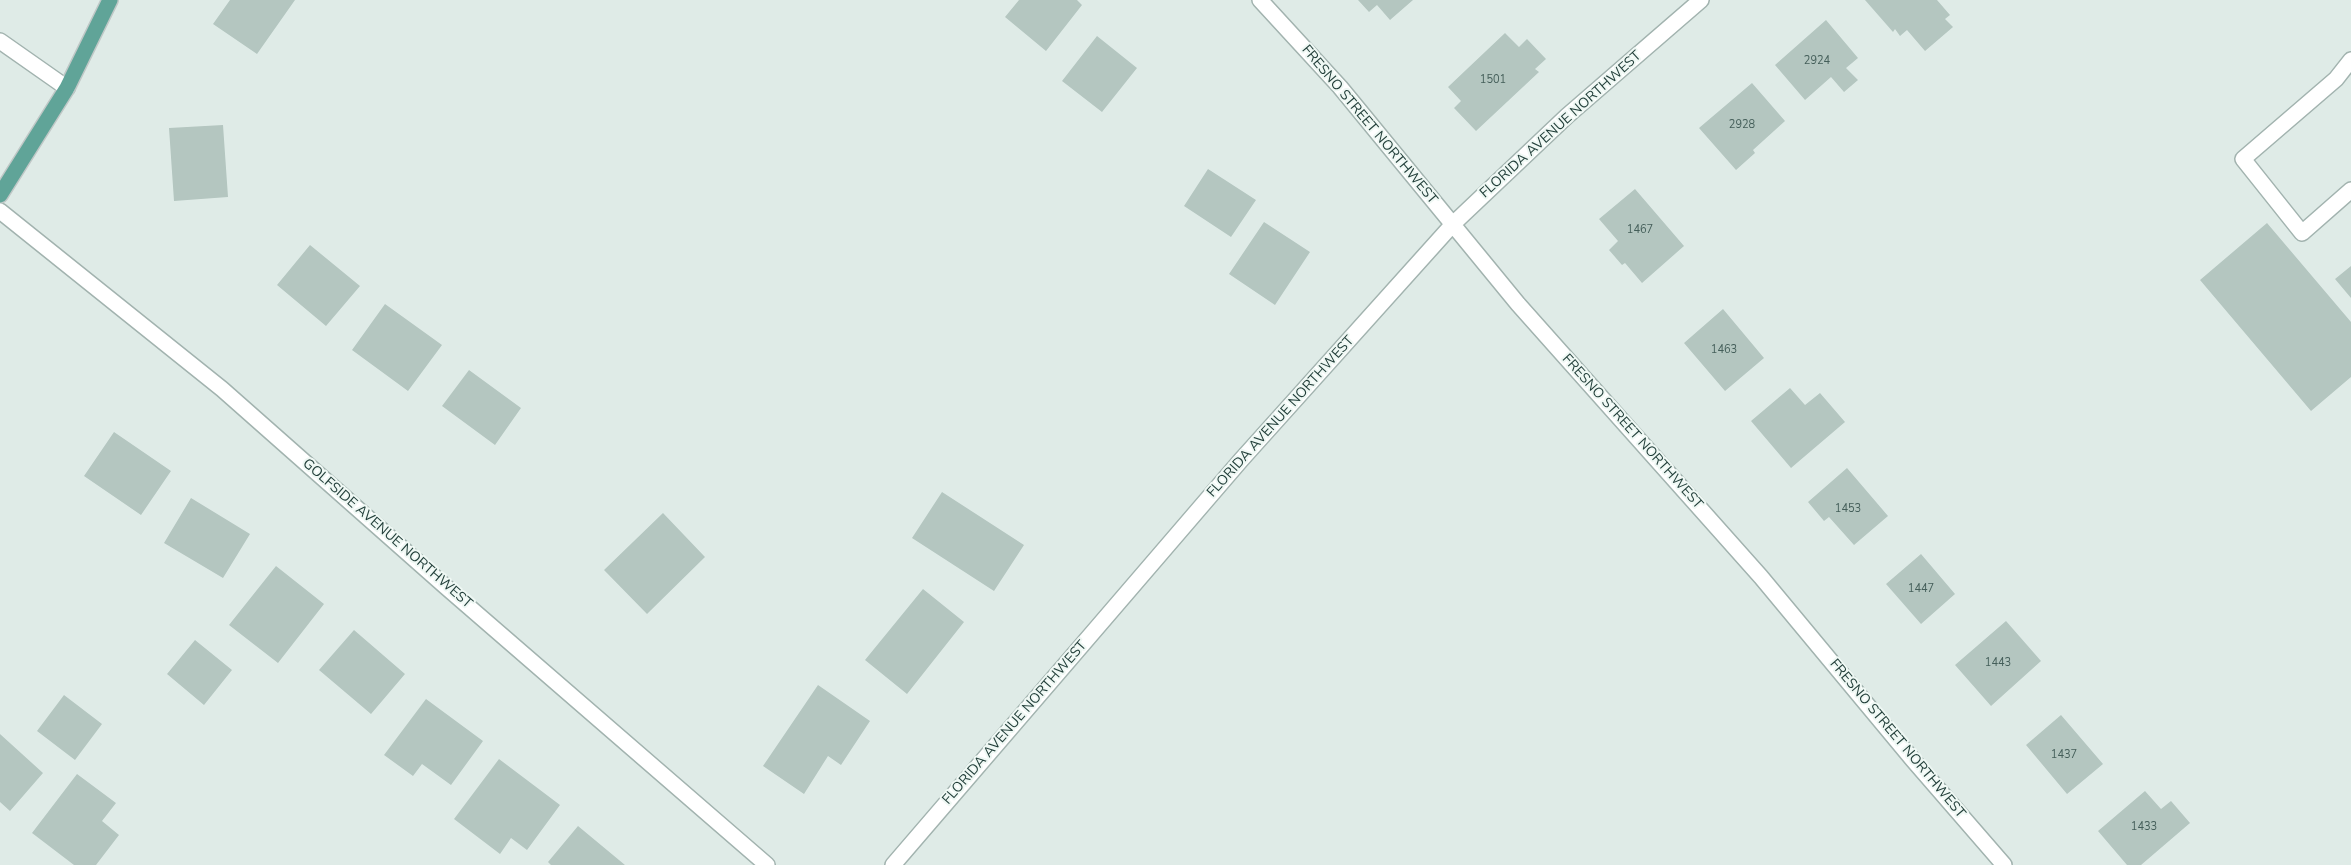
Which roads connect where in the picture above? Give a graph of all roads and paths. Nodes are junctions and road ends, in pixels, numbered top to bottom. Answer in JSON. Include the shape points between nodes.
{"nodes":[{"id":1,"x":110,"y":0,"type":"edge"},
{"id":2,"x":1260,"y":0,"type":"edge"},
{"id":3,"x":1700,"y":0,"type":"edge"},
{"id":4,"x":0,"y":41,"type":"edge"},
{"id":5,"x":2351,"y":60,"type":"edge"},
{"id":6,"x":67,"y":88,"type":"junction"},
{"id":7,"x":2351,"y":190,"type":"edge"},
{"id":8,"x":0,"y":195,"type":"edge"},
{"id":9,"x":0,"y":211,"type":"edge"},
{"id":10,"x":1453,"y":224,"type":"junction"},
{"id":11,"x":768,"y":865,"type":"edge"},
{"id":12,"x":893,"y":865,"type":"edge"},
{"id":13,"x":2004,"y":865,"type":"edge"}],
"edges":[{"from":1,"to":6,"type":"main road"},
{"from":2,"to":10,"type":"street","name":"FRESNO STREET NORTHWEST","via":[[1340,86]]},
{"from":3,"to":10,"type":"street","name":"FLORIDA AVENUE NORTHWEST","via":[[1567,116]]},
{"from":4,"to":6,"type":"street"},
{"from":5,"to":7,"type":"street","via":[[2336,79],[2243,159],[2302,233]]},
{"from":6,"to":8,"type":"main road"},
{"from":9,"to":11,"type":"street","name":"GOLFSIDE AVENUE NORTHWEST","via":[[222,389]]},
{"from":10,"to":12,"type":"street","name":"FLORIDA AVENUE NORTHWEST","via":[[1241,460]]},
{"from":10,"to":13,"type":"street","name":"FRESNO STREET NORTHWEST","via":[[1518,304],[1761,576]]}]}
